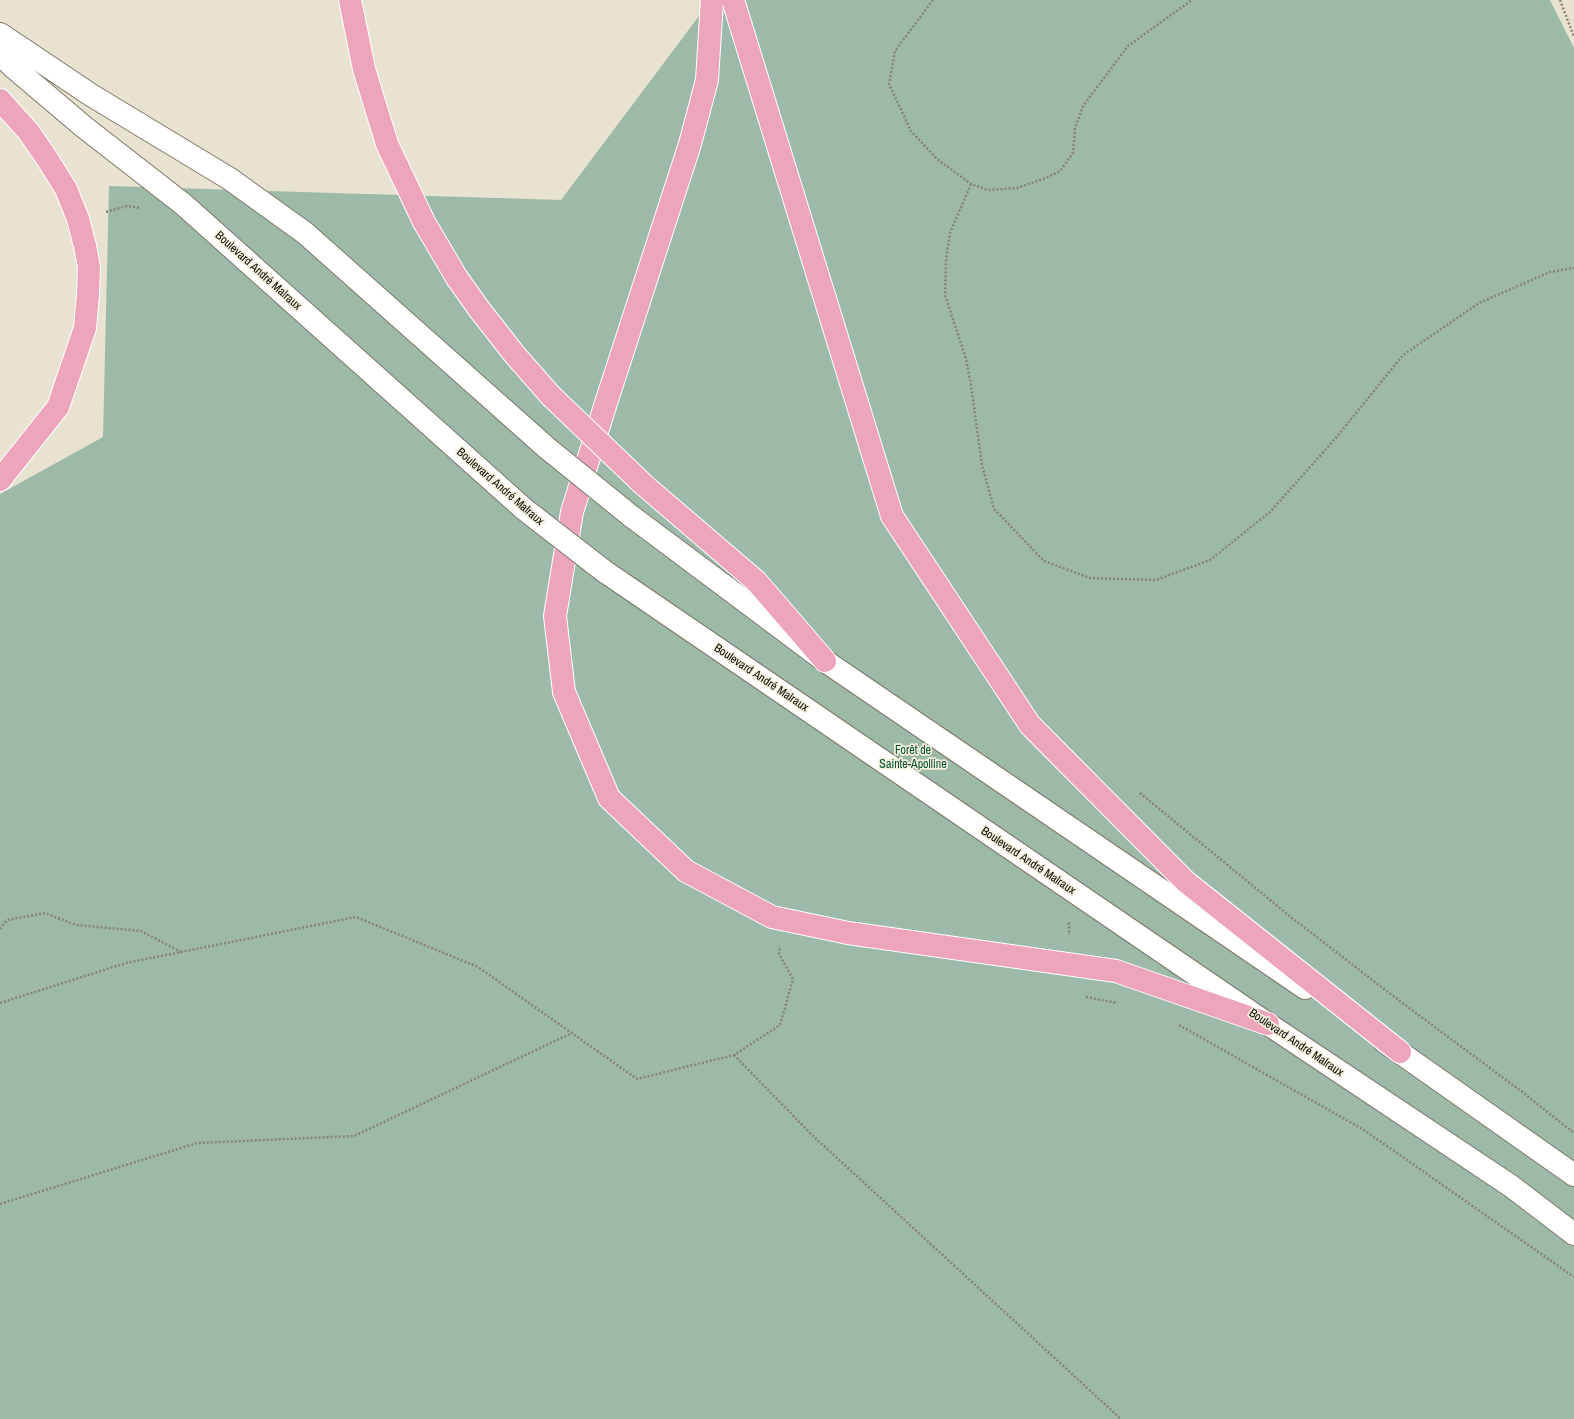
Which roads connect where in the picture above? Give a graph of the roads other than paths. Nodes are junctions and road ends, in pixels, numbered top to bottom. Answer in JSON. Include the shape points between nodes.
{"nodes":[{"id":1,"x":350,"y":0,"type":"edge"},
{"id":2,"x":712,"y":0,"type":"edge"},
{"id":3,"x":733,"y":0,"type":"edge"},
{"id":4,"x":0,"y":34,"type":"edge"},
{"id":5,"x":0,"y":54,"type":"edge"},
{"id":6,"x":0,"y":100,"type":"edge"},
{"id":7,"x":0,"y":480,"type":"edge"},
{"id":8,"x":825,"y":661,"type":"junction"},
{"id":9,"x":1268,"y":1024,"type":"junction"},
{"id":10,"x":1400,"y":1052,"type":"junction"},
{"id":11,"x":1574,"y":1175,"type":"edge"},
{"id":12,"x":1574,"y":1234,"type":"edge"}],
"edges":[{"from":1,"to":8,"type":"main road","bridge":true,"via":[[364,69],[387,144],[424,222],[457,278],[479,309],[515,356],[551,396],[644,486],[756,581]]},
{"from":2,"to":9,"type":"main road","via":[[707,80],[690,144],[572,512],[555,616],[564,692],[609,798],[686,871],[772,917],[848,933],[1116,971]]},
{"from":3,"to":10,"type":"main road","via":[[892,516],[1030,725],[1186,882]]},
{"from":4,"to":8,"type":"street","bridge":true,"via":[[91,95],[230,179],[305,233],[547,448],[631,516]]},
{"from":5,"to":9,"type":"street","name":"Boulevard André Malraux","bridge":true,"via":[[78,122],[183,204],[524,509],[604,571]]},
{"from":6,"to":7,"type":"main road","via":[[28,131],[66,189],[86,246],[89,267],[85,328],[58,407]]},
{"from":8,"to":10,"type":"street"},
{"from":9,"to":12,"type":"street","name":"Boulevard André Malraux","via":[[1511,1186]]},
{"from":10,"to":11,"type":"street"}]}
